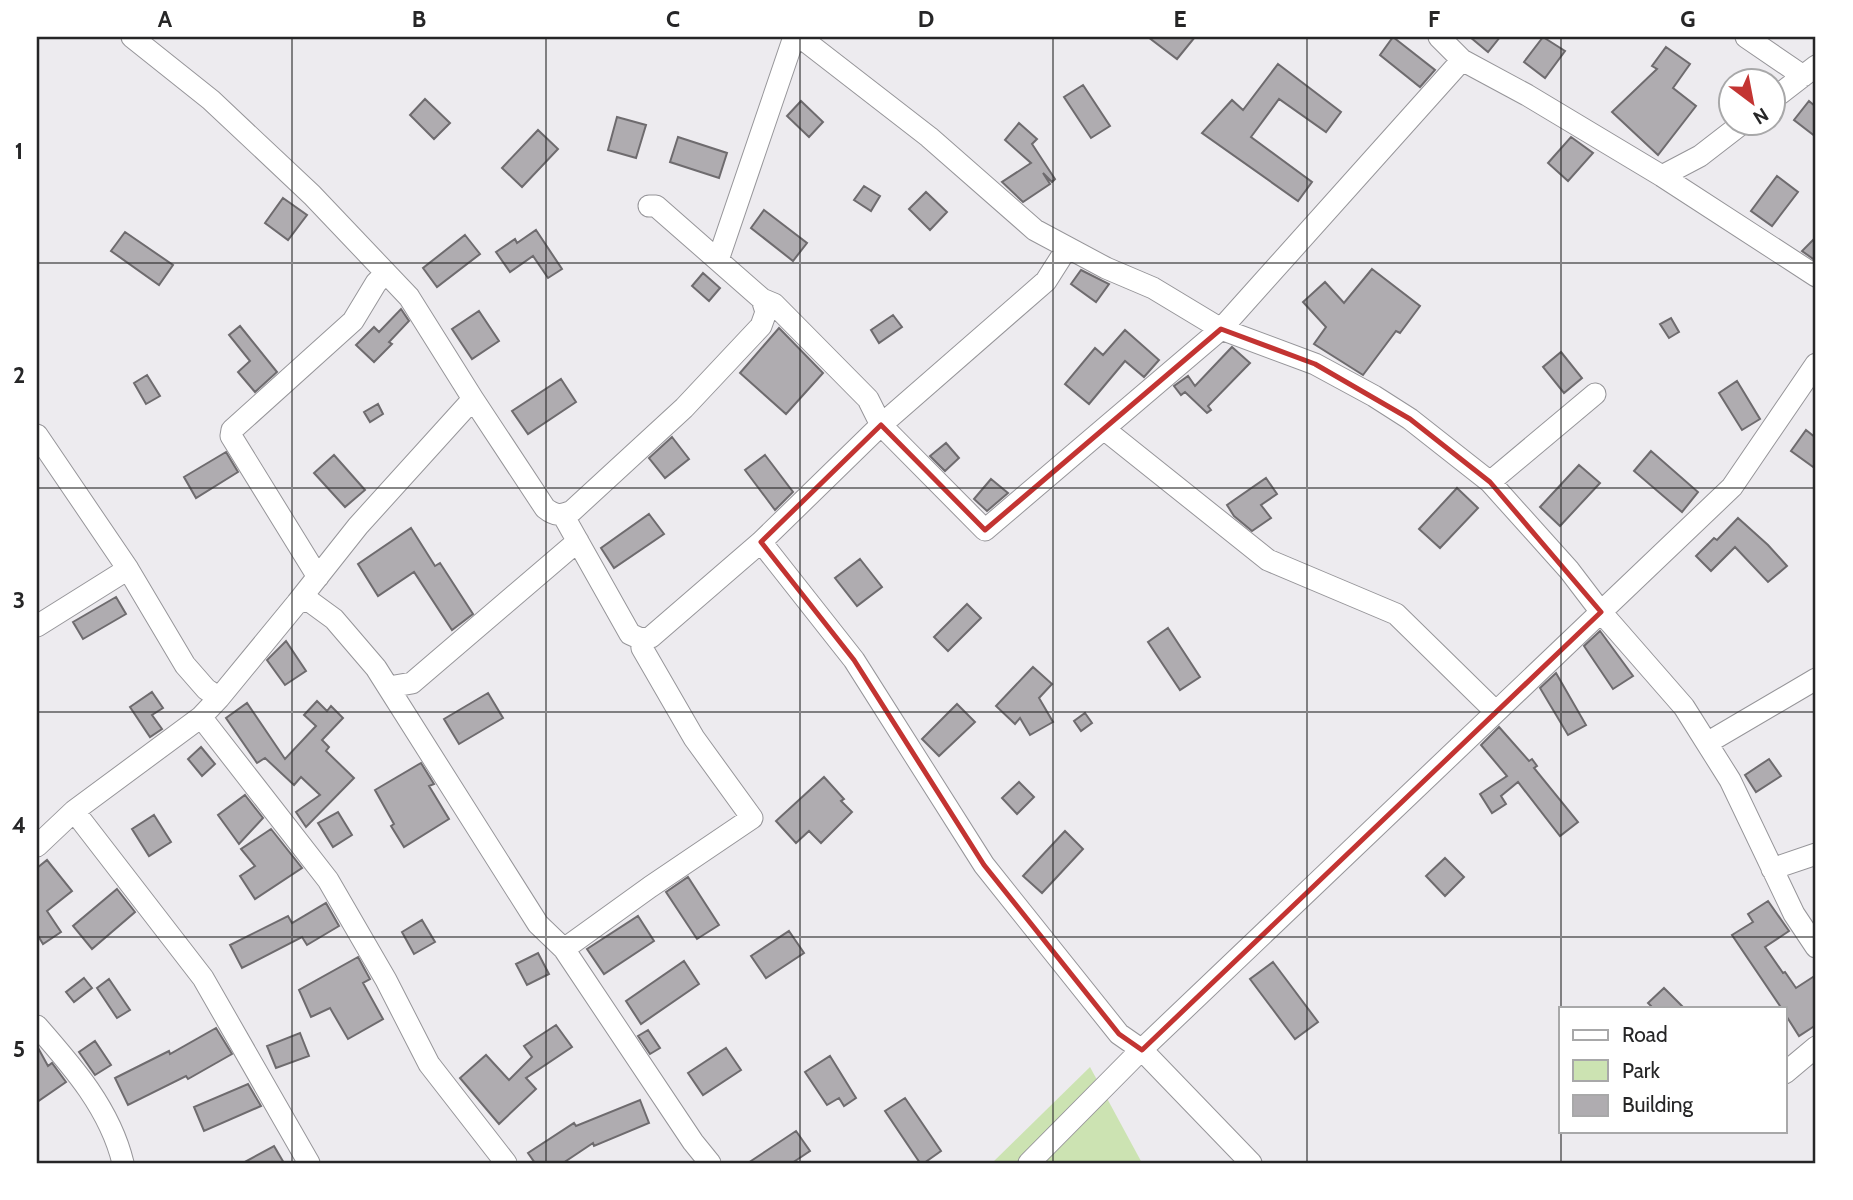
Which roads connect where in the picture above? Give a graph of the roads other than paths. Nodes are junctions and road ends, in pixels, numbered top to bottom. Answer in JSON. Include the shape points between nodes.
{"nodes":[{"id":1,"x":132,"y":37,"type":"edge"},
{"id":2,"x":794,"y":37,"type":"edge"},
{"id":3,"x":800,"y":37,"type":"edge"},
{"id":4,"x":1439,"y":37,"type":"edge"},
{"id":5,"x":1745,"y":37,"type":"edge"},
{"id":6,"x":1462,"y":60,"type":"junction"},
{"id":7,"x":1810,"y":71,"type":"edge"},
{"id":8,"x":1786,"y":90,"type":"edge"},
{"id":9,"x":1726,"y":136,"type":"edge"},
{"id":10,"x":1662,"y":176,"type":"junction"},
{"id":11,"x":649,"y":206,"type":"dead end"},
{"id":12,"x":1067,"y":248,"type":"junction"},
{"id":13,"x":718,"y":260,"type":"junction"},
{"id":14,"x":386,"y":273,"type":"junction"},
{"id":15,"x":1816,"y":276,"type":"edge"},
{"id":16,"x":762,"y":299,"type":"junction"},
{"id":17,"x":1221,"y":329,"type":"junction"},
{"id":18,"x":1816,"y":364,"type":"edge"},
{"id":19,"x":1595,"y":394,"type":"dead end"},
{"id":20,"x":473,"y":399,"type":"junction"},
{"id":21,"x":881,"y":425,"type":"junction"},
{"id":22,"x":1104,"y":429,"type":"junction"},
{"id":23,"x":37,"y":435,"type":"edge"},
{"id":24,"x":1490,"y":482,"type":"junction"},
{"id":25,"x":563,"y":515,"type":"junction"},
{"id":26,"x":578,"y":541,"type":"junction"},
{"id":27,"x":761,"y":542,"type":"junction"},
{"id":28,"x":128,"y":569,"type":"junction"},
{"id":29,"x":318,"y":577,"type":"junction"},
{"id":30,"x":298,"y":603,"type":"junction"},
{"id":31,"x":1601,"y":612,"type":"junction"},
{"id":32,"x":37,"y":626,"type":"edge"},
{"id":33,"x":641,"y":639,"type":"junction"},
{"id":34,"x":1816,"y":678,"type":"edge"},
{"id":35,"x":389,"y":687,"type":"junction"},
{"id":36,"x":219,"y":698,"type":"junction"},
{"id":37,"x":1496,"y":712,"type":"junction"},
{"id":38,"x":201,"y":717,"type":"junction"},
{"id":39,"x":1707,"y":743,"type":"junction"},
{"id":40,"x":74,"y":811,"type":"junction"},
{"id":41,"x":37,"y":846,"type":"edge"},
{"id":42,"x":1816,"y":854,"type":"edge"},
{"id":43,"x":1772,"y":869,"type":"junction"},
{"id":44,"x":1816,"y":947,"type":"edge"},
{"id":45,"x":564,"y":950,"type":"junction"},
{"id":46,"x":37,"y":1026,"type":"edge"},
{"id":47,"x":1816,"y":1047,"type":"edge"},
{"id":48,"x":1142,"y":1050,"type":"junction"},
{"id":49,"x":1786,"y":1072,"type":"edge"},
{"id":50,"x":123,"y":1163,"type":"edge"},
{"id":51,"x":309,"y":1163,"type":"edge"},
{"id":52,"x":506,"y":1163,"type":"edge"},
{"id":53,"x":710,"y":1163,"type":"edge"},
{"id":54,"x":1029,"y":1163,"type":"edge"},
{"id":55,"x":1251,"y":1163,"type":"edge"}],
"edges":[{"from":1,"to":14,"type":"street","via":[[211,100]]},
{"from":2,"to":13,"type":"street"},
{"from":3,"to":12,"type":"street","via":[[929,136],[1035,230]]},
{"from":4,"to":6,"type":"street"},
{"from":5,"to":7,"type":"street"},
{"from":6,"to":10,"type":"street"},
{"from":6,"to":17,"type":"street"},
{"from":7,"to":8,"type":"street"},
{"from":9,"to":10,"type":"street"},
{"from":10,"to":15,"type":"street"},
{"from":11,"to":13,"type":"street","via":[[656,206]]},
{"from":12,"to":17,"type":"street","via":[[1153,289]]},
{"from":12,"to":21,"type":"street","via":[[1046,281]]},
{"from":13,"to":16,"type":"street"},
{"from":14,"to":20,"type":"street","via":[[409,297]]},
{"from":14,"to":29,"type":"street","via":[[353,321],[232,430],[231,436]]},
{"from":16,"to":21,"type":"street","via":[[774,304],[868,399]]},
{"from":16,"to":25,"type":"street","via":[[766,312],[761,326],[684,408]]},
{"from":17,"to":22,"type":"street"},
{"from":17,"to":24,"type":"street","via":[[1315,364],[1374,396]]},
{"from":18,"to":31,"type":"street","via":[[1732,487]]},
{"from":19,"to":24,"type":"street"},
{"from":20,"to":25,"type":"street","via":[[545,508]]},
{"from":20,"to":29,"type":"street"},
{"from":21,"to":22,"type":"street","via":[[985,530]]},
{"from":21,"to":27,"type":"street"},
{"from":22,"to":37,"type":"street","via":[[1268,560],[1396,614]]},
{"from":23,"to":28,"type":"street"},
{"from":24,"to":31,"type":"street"},
{"from":25,"to":26,"type":"street"},
{"from":26,"to":33,"type":"street","via":[[630,634]]},
{"from":26,"to":35,"type":"street","via":[[412,682]]},
{"from":27,"to":33,"type":"street","via":[[651,637]]},
{"from":27,"to":48,"type":"street","via":[[854,660],[984,865],[1119,1034]]},
{"from":28,"to":32,"type":"street"},
{"from":28,"to":36,"type":"street","via":[[185,665]]},
{"from":29,"to":30,"type":"street"},
{"from":30,"to":35,"type":"street","via":[[307,600],[334,619]]},
{"from":30,"to":36,"type":"street"},
{"from":31,"to":37,"type":"street"},
{"from":31,"to":39,"type":"street","via":[[1684,707]]},
{"from":33,"to":45,"type":"street","via":[[694,738],[752,818]]},
{"from":34,"to":39,"type":"street"},
{"from":35,"to":45,"type":"street","via":[[538,924]]},
{"from":36,"to":38,"type":"street"},
{"from":37,"to":48,"type":"street"},
{"from":38,"to":40,"type":"street"},
{"from":38,"to":52,"type":"street","via":[[328,880],[429,1064]]},
{"from":39,"to":43,"type":"street"},
{"from":40,"to":41,"type":"street"},
{"from":40,"to":51,"type":"street","via":[[203,978]]},
{"from":42,"to":43,"type":"street"},
{"from":43,"to":44,"type":"street"},
{"from":45,"to":53,"type":"street"},
{"from":46,"to":50,"type":"street","via":[[105,1113]]},
{"from":47,"to":49,"type":"street"},
{"from":48,"to":54,"type":"street"},
{"from":48,"to":55,"type":"street"}]}
